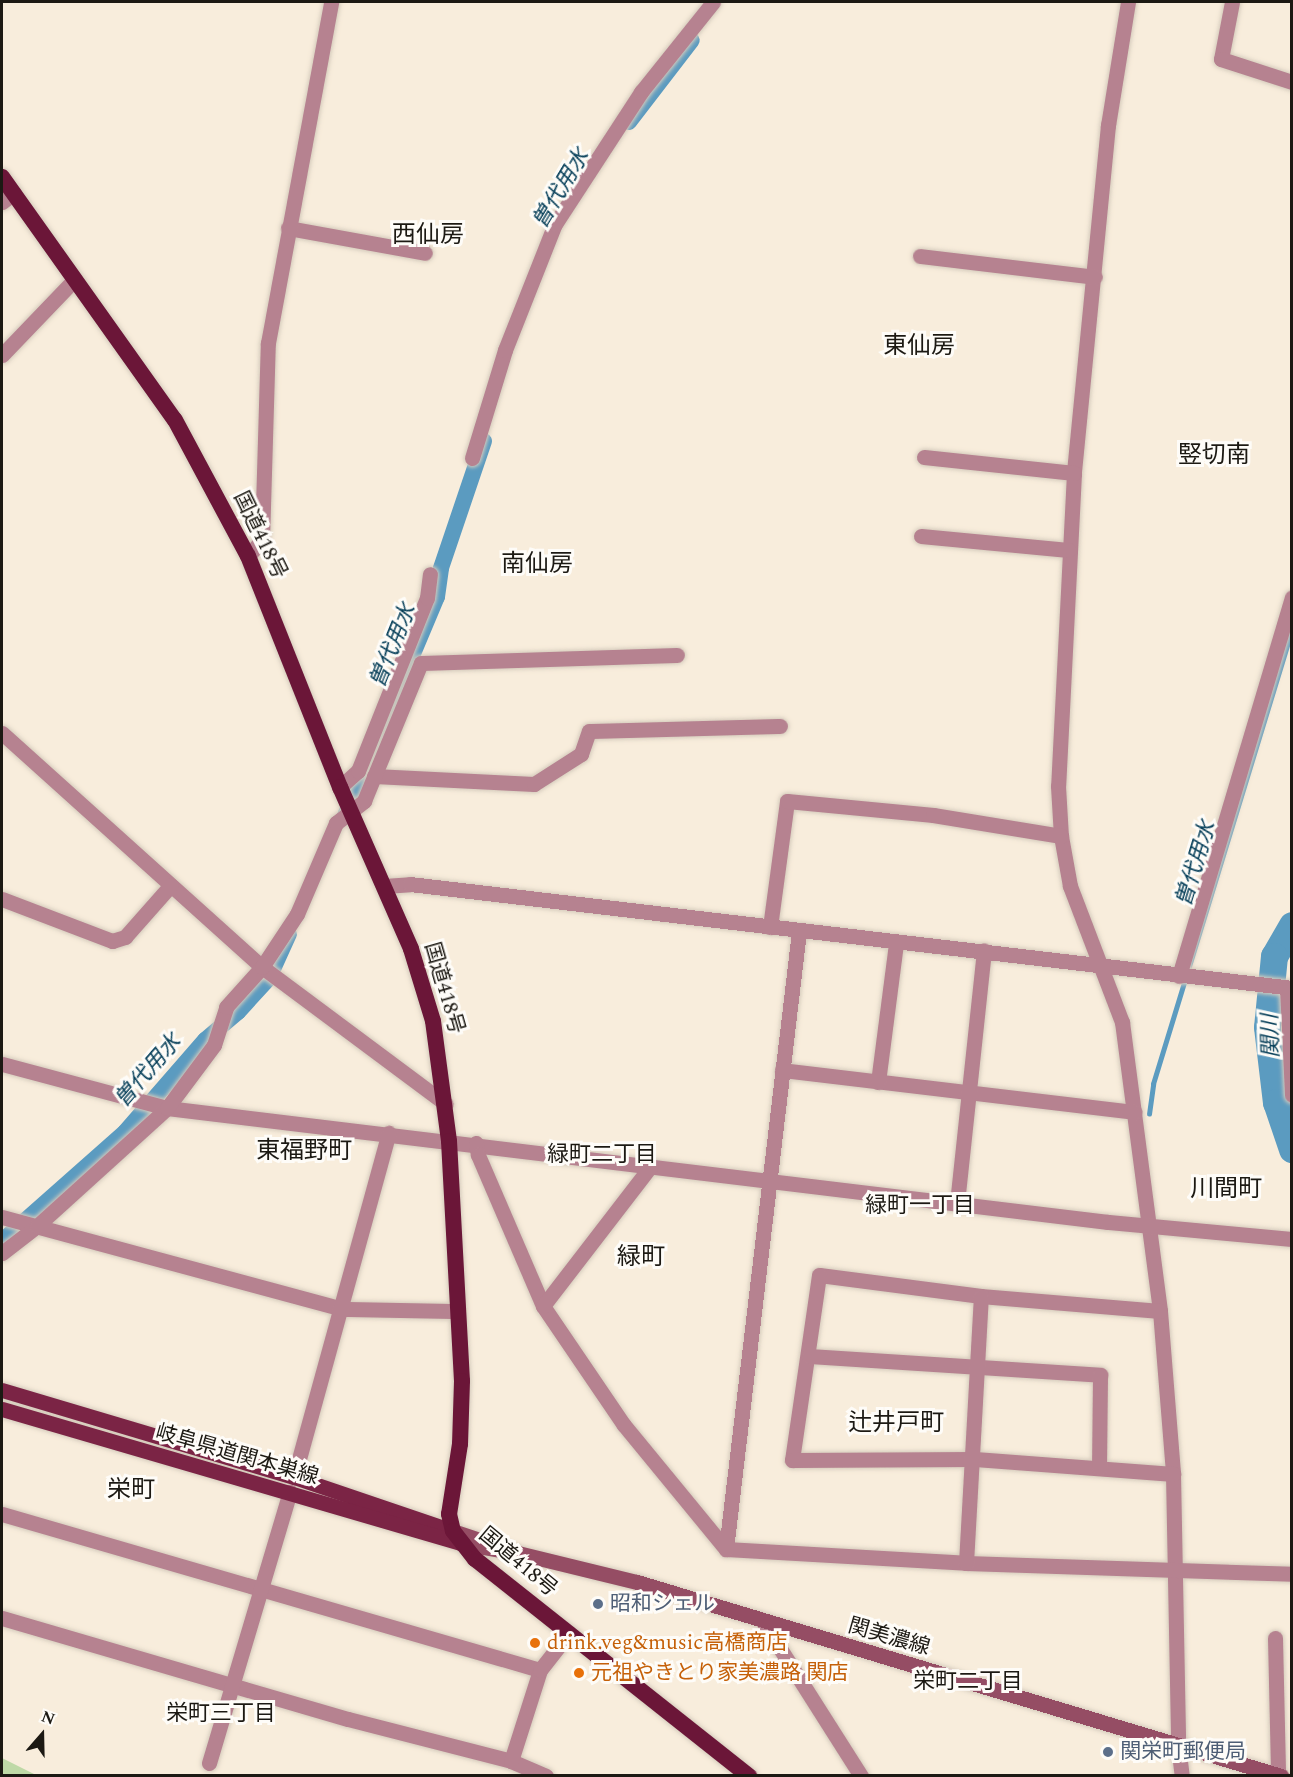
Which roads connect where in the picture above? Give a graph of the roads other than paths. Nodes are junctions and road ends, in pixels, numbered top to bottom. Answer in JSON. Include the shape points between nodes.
{"nodes":[{"id":1,"x":331,"y":2,"type":"edge"},
{"id":2,"x":713,"y":2,"type":"edge"},
{"id":3,"x":1128,"y":2,"type":"edge"},
{"id":4,"x":1232,"y":2,"type":"edge"},
{"id":5,"x":1292,"y":82,"type":"edge"},
{"id":6,"x":2,"y":177,"type":"edge"},
{"id":7,"x":8,"y":197,"type":"edge"},
{"id":8,"x":288,"y":228,"type":"junction"},
{"id":9,"x":425,"y":253,"type":"dead end"},
{"id":10,"x":920,"y":256,"type":"dead end"},
{"id":11,"x":1095,"y":277,"type":"junction"},
{"id":12,"x":75,"y":279,"type":"junction"},
{"id":13,"x":2,"y":355,"type":"edge"},
{"id":14,"x":924,"y":457,"type":"dead end"},
{"id":15,"x":472,"y":458,"type":"dead end"},
{"id":16,"x":1074,"y":473,"type":"junction"},
{"id":17,"x":921,"y":536,"type":"dead end"},
{"id":18,"x":1068,"y":550,"type":"junction"},
{"id":19,"x":248,"y":556,"type":"junction"},
{"id":20,"x":430,"y":574,"type":"dead end"},
{"id":21,"x":1292,"y":598,"type":"edge"},
{"id":22,"x":677,"y":655,"type":"dead end"},
{"id":23,"x":780,"y":726,"type":"dead end"},
{"id":24,"x":2,"y":734,"type":"edge"},
{"id":25,"x":374,"y":776,"type":"junction"},
{"id":26,"x":340,"y":787,"type":"junction"},
{"id":27,"x":351,"y":812,"type":"junction"},
{"id":28,"x":1061,"y":836,"type":"junction"},
{"id":29,"x":171,"y":885,"type":"junction"},
{"id":30,"x":384,"y":886,"type":"junction"},
{"id":31,"x":2,"y":899,"type":"edge"},
{"id":32,"x":770,"y":927,"type":"junction"},
{"id":33,"x":799,"y":931,"type":"junction"},
{"id":34,"x":896,"y":943,"type":"junction"},
{"id":35,"x":984,"y":950,"type":"junction"},
{"id":36,"x":262,"y":967,"type":"junction"},
{"id":37,"x":1099,"y":967,"type":"junction"},
{"id":38,"x":1179,"y":976,"type":"junction"},
{"id":39,"x":1289,"y":988,"type":"edge"},
{"id":40,"x":2,"y":1064,"type":"edge"},
{"id":41,"x":782,"y":1070,"type":"junction"},
{"id":42,"x":878,"y":1082,"type":"junction"},
{"id":43,"x":970,"y":1092,"type":"junction"},
{"id":44,"x":1292,"y":1095,"type":"edge"},
{"id":45,"x":446,"y":1104,"type":"junction"},
{"id":46,"x":167,"y":1108,"type":"junction"},
{"id":47,"x":1135,"y":1112,"type":"junction"},
{"id":48,"x":389,"y":1133,"type":"junction"},
{"id":49,"x":449,"y":1141,"type":"junction"},
{"id":50,"x":476,"y":1143,"type":"junction"},
{"id":51,"x":651,"y":1166,"type":"junction"},
{"id":52,"x":768,"y":1182,"type":"junction"},
{"id":53,"x":957,"y":1203,"type":"junction"},
{"id":54,"x":4,"y":1221,"type":"edge"},
{"id":55,"x":1149,"y":1225,"type":"junction"},
{"id":56,"x":37,"y":1226,"type":"junction"},
{"id":57,"x":1292,"y":1239,"type":"edge"},
{"id":58,"x":2,"y":1253,"type":"edge"},
{"id":59,"x":981,"y":1296,"type":"junction"},
{"id":60,"x":543,"y":1306,"type":"junction"},
{"id":61,"x":342,"y":1309,"type":"junction"},
{"id":62,"x":458,"y":1311,"type":"junction"},
{"id":63,"x":1160,"y":1311,"type":"junction"},
{"id":64,"x":809,"y":1356,"type":"junction"},
{"id":65,"x":978,"y":1366,"type":"junction"},
{"id":66,"x":2,"y":1390,"type":"edge"},
{"id":67,"x":2,"y":1409,"type":"edge"},
{"id":68,"x":975,"y":1459,"type":"junction"},
{"id":69,"x":1099,"y":1468,"type":"junction"},
{"id":70,"x":1173,"y":1474,"type":"junction"},
{"id":71,"x":294,"y":1477,"type":"junction"},
{"id":72,"x":290,"y":1492,"type":"junction"},
{"id":73,"x":2,"y":1514,"type":"edge"},
{"id":74,"x":456,"y":1537,"type":"junction"},
{"id":75,"x":726,"y":1549,"type":"junction"},
{"id":76,"x":966,"y":1563,"type":"junction"},
{"id":77,"x":1178,"y":1568,"type":"junction"},
{"id":78,"x":1292,"y":1574,"type":"edge"},
{"id":79,"x":260,"y":1590,"type":"junction"},
{"id":80,"x":2,"y":1618,"type":"edge"},
{"id":81,"x":762,"y":1620,"type":"junction"},
{"id":82,"x":570,"y":1634,"type":"junction"},
{"id":83,"x":1275,"y":1638,"type":"dead end"},
{"id":84,"x":540,"y":1670,"type":"junction"},
{"id":85,"x":233,"y":1685,"type":"junction"},
{"id":86,"x":1178,"y":1745,"type":"junction"},
{"id":87,"x":511,"y":1761,"type":"junction"},
{"id":88,"x":209,"y":1763,"type":"dead end"},
{"id":89,"x":1280,"y":1775,"type":"edge"},
{"id":90,"x":546,"y":1776,"type":"edge"},
{"id":91,"x":749,"y":1776,"type":"edge"},
{"id":92,"x":861,"y":1776,"type":"edge"},
{"id":93,"x":1182,"y":1776,"type":"edge"}],
"edges":[{"from":1,"to":8,"type":"street"},
{"from":2,"to":15,"type":"street","via":[[641,92],[555,224],[505,350]]},
{"from":3,"to":11,"type":"street","via":[[1108,125]]},
{"from":4,"to":5,"type":"street","via":[[1221,59]]},
{"from":6,"to":7,"type":"highway","name":"国道418号"},
{"from":7,"to":12,"type":"highway","name":"国道418号"},
{"from":8,"to":9,"type":"street"},
{"from":8,"to":19,"type":"street","via":[[268,343],[262,540]]},
{"from":10,"to":11,"type":"street"},
{"from":11,"to":16,"type":"street"},
{"from":12,"to":13,"type":"street"},
{"from":12,"to":19,"type":"highway","name":"国道418号","via":[[175,420]]},
{"from":14,"to":16,"type":"street"},
{"from":16,"to":18,"type":"street"},
{"from":17,"to":18,"type":"street"},
{"from":18,"to":28,"type":"street","via":[[1058,786]]},
{"from":19,"to":26,"type":"highway","name":"国道418号"},
{"from":20,"to":26,"type":"street","via":[[427,598],[358,771]]},
{"from":21,"to":38,"type":"street"},
{"from":22,"to":25,"type":"street","via":[[422,663]]},
{"from":23,"to":25,"type":"street","via":[[590,731],[581,754],[534,784]]},
{"from":24,"to":29,"type":"street"},
{"from":25,"to":27,"type":"street","via":[[364,801]]},
{"from":26,"to":27,"type":"highway","name":"国道418号"},
{"from":27,"to":30,"type":"highway","name":"国道418号"},
{"from":27,"to":36,"type":"street","via":[[336,823],[297,914]]},
{"from":28,"to":32,"type":"street","via":[[933,815],[787,801]]},
{"from":28,"to":37,"type":"street","via":[[1070,886]]},
{"from":29,"to":31,"type":"street","via":[[125,937],[112,941]]},
{"from":29,"to":36,"type":"street"},
{"from":30,"to":32,"type":"street","via":[[411,884]]},
{"from":30,"to":45,"type":"highway","name":"国道418号","via":[[411,949],[433,1021]]},
{"from":32,"to":33,"type":"street"},
{"from":33,"to":34,"type":"street"},
{"from":33,"to":41,"type":"street"},
{"from":34,"to":35,"type":"street"},
{"from":34,"to":42,"type":"street"},
{"from":35,"to":37,"type":"street"},
{"from":35,"to":43,"type":"street"},
{"from":36,"to":45,"type":"street"},
{"from":36,"to":46,"type":"street","via":[[226,1007],[214,1045]]},
{"from":37,"to":38,"type":"street"},
{"from":37,"to":47,"type":"street","via":[[1122,1022]]},
{"from":38,"to":39,"type":"street"},
{"from":39,"to":44,"type":"street"},
{"from":40,"to":46,"type":"street"},
{"from":41,"to":42,"type":"street"},
{"from":41,"to":52,"type":"street"},
{"from":42,"to":43,"type":"street"},
{"from":43,"to":47,"type":"street"},
{"from":43,"to":53,"type":"street"},
{"from":45,"to":49,"type":"highway","name":"国道418号"},
{"from":46,"to":48,"type":"street"},
{"from":46,"to":56,"type":"street"},
{"from":47,"to":55,"type":"street"},
{"from":48,"to":49,"type":"street"},
{"from":48,"to":61,"type":"street"},
{"from":49,"to":50,"type":"street"},
{"from":49,"to":62,"type":"highway","name":"国道418号"},
{"from":50,"to":51,"type":"street"},
{"from":50,"to":60,"type":"street"},
{"from":51,"to":52,"type":"street"},
{"from":51,"to":60,"type":"street"},
{"from":52,"to":53,"type":"street"},
{"from":52,"to":75,"type":"street"},
{"from":53,"to":55,"type":"street"},
{"from":54,"to":56,"type":"street"},
{"from":55,"to":57,"type":"street"},
{"from":55,"to":63,"type":"street"},
{"from":56,"to":58,"type":"street"},
{"from":56,"to":61,"type":"street"},
{"from":59,"to":63,"type":"street"},
{"from":59,"to":64,"type":"street","via":[[819,1275]]},
{"from":59,"to":65,"type":"street"},
{"from":60,"to":75,"type":"street","via":[[624,1425]]},
{"from":61,"to":62,"type":"street"},
{"from":61,"to":71,"type":"street"},
{"from":62,"to":74,"type":"highway","name":"国道418号","via":[[460,1444],[449,1514]]},
{"from":63,"to":70,"type":"street"},
{"from":64,"to":65,"type":"street"},
{"from":64,"to":68,"type":"street","via":[[792,1460]]},
{"from":65,"to":68,"type":"street"},
{"from":65,"to":69,"type":"street","via":[[1100,1375]]},
{"from":66,"to":71,"type":"main road","name":"岐阜県道関本巣線"},
{"from":67,"to":72,"type":"main road","name":"岐阜県道関本巣線"},
{"from":68,"to":69,"type":"street"},
{"from":68,"to":76,"type":"street"},
{"from":69,"to":70,"type":"street"},
{"from":70,"to":77,"type":"street"},
{"from":71,"to":74,"type":"main road","name":"岐阜県道関本巣線"},
{"from":72,"to":74,"type":"main road","name":"岐阜県道関本巣線"},
{"from":72,"to":79,"type":"street"},
{"from":73,"to":79,"type":"street"},
{"from":74,"to":81,"type":"main road","name":"関美濃線","via":[[638,1582]]},
{"from":74,"to":82,"type":"highway","name":"国道418号"},
{"from":75,"to":76,"type":"street"},
{"from":76,"to":77,"type":"street"},
{"from":77,"to":78,"type":"street"},
{"from":77,"to":86,"type":"street"},
{"from":79,"to":84,"type":"street"},
{"from":79,"to":85,"type":"street"},
{"from":80,"to":85,"type":"street"},
{"from":81,"to":86,"type":"main road","name":"関美濃線"},
{"from":81,"to":92,"type":"street"},
{"from":82,"to":84,"type":"street"},
{"from":82,"to":91,"type":"highway","name":"国道418号"},
{"from":83,"to":89,"type":"street"},
{"from":84,"to":87,"type":"street"},
{"from":85,"to":87,"type":"street"},
{"from":85,"to":88,"type":"street"},
{"from":86,"to":89,"type":"main road","name":"関美濃線"},
{"from":86,"to":93,"type":"street"},
{"from":87,"to":90,"type":"street"}]}
